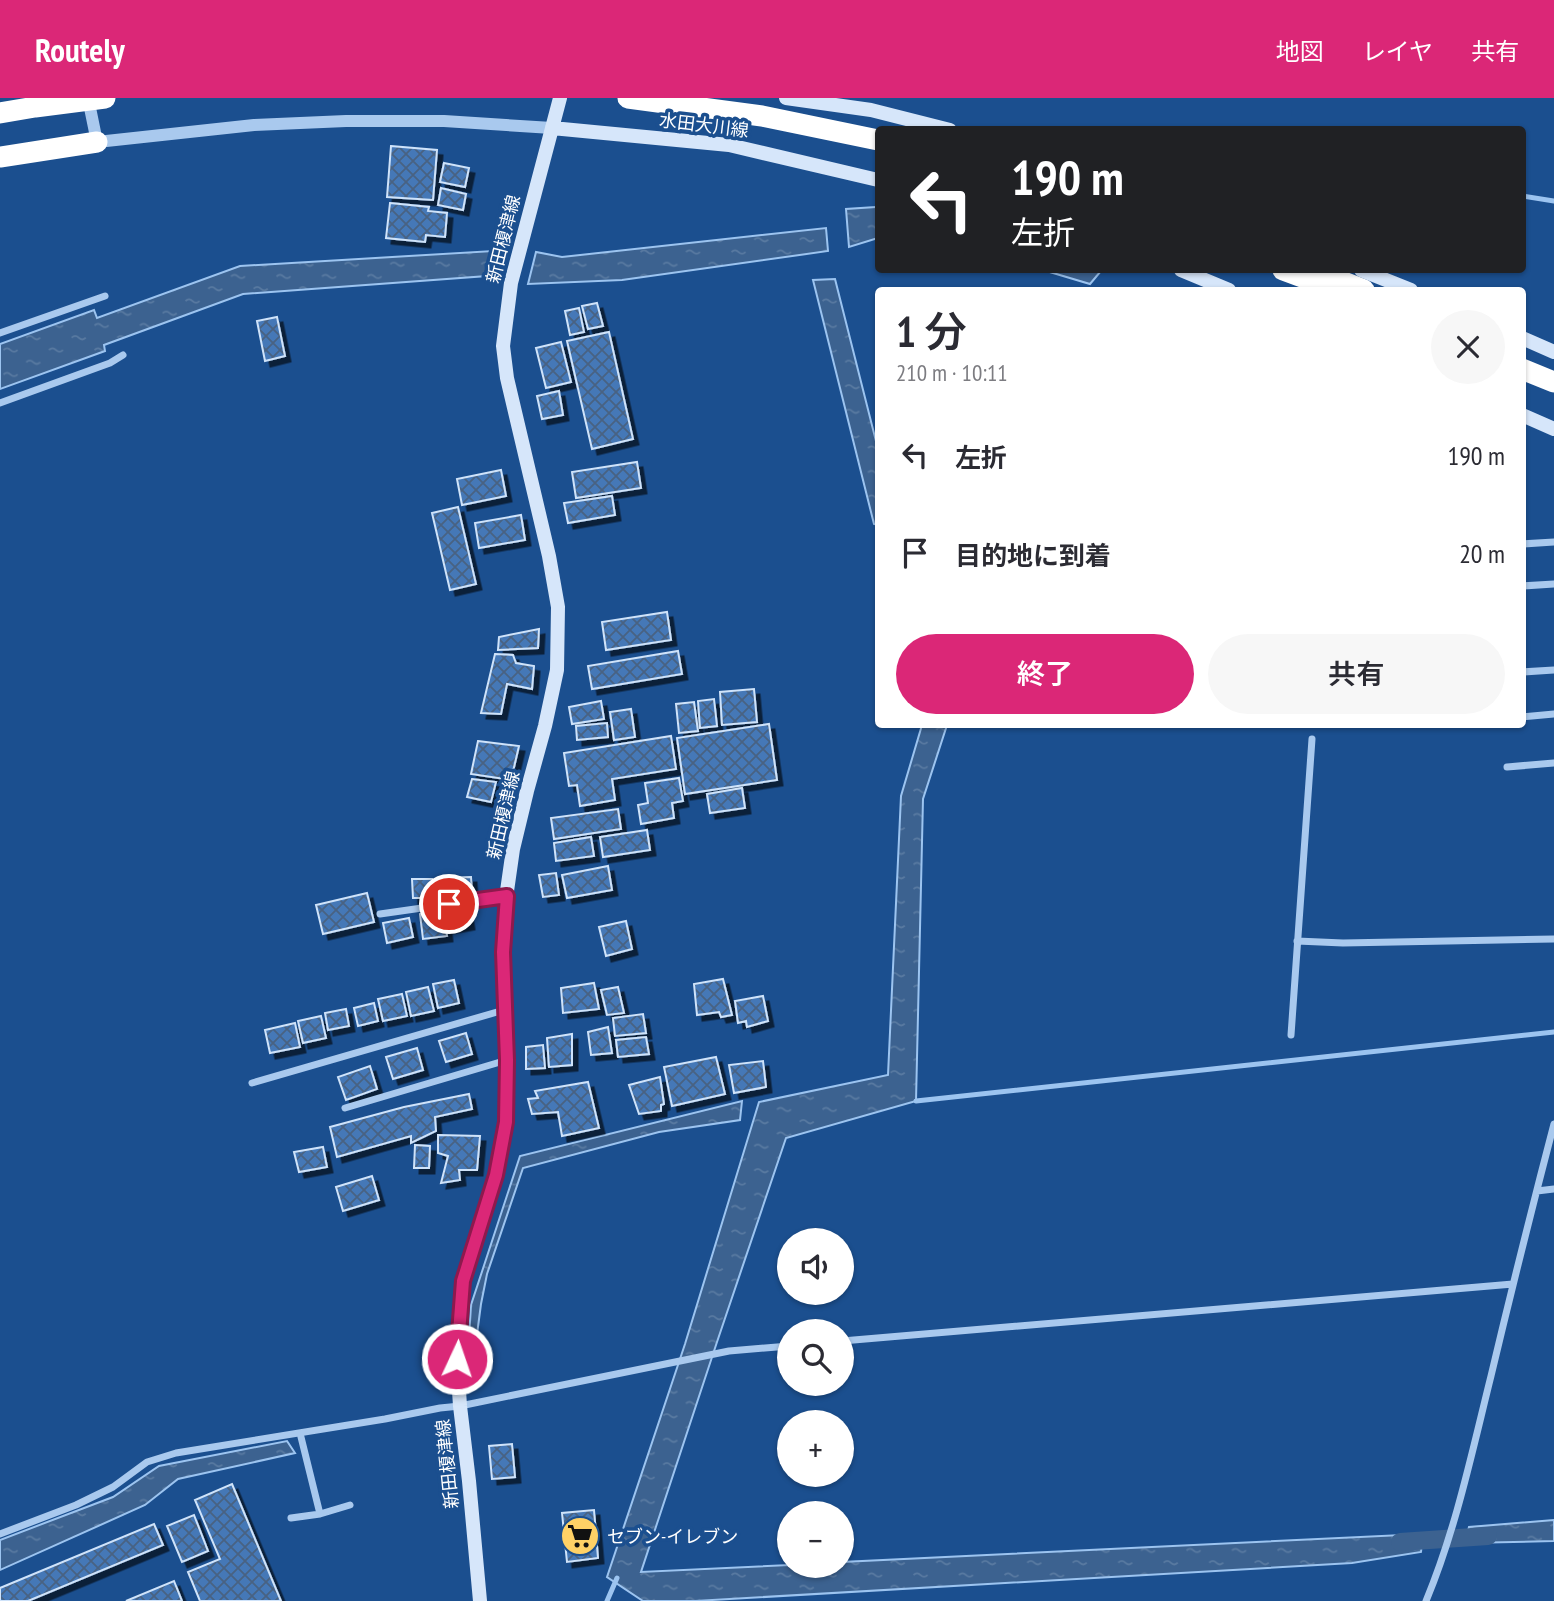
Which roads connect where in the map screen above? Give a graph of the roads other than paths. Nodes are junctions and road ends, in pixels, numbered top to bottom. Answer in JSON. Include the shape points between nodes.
{"nodes":[{"id":1,"x":30,"y":98,"type":"edge"},
{"id":2,"x":88,"y":98,"type":"edge"},
{"id":3,"x":103,"y":98,"type":"edge"},
{"id":4,"x":560,"y":98,"type":"edge"},
{"id":5,"x":628,"y":98,"type":"edge"},
{"id":6,"x":709,"y":98,"type":"edge"},
{"id":7,"x":786,"y":98,"type":"edge"},
{"id":8,"x":0,"y":103,"type":"edge"},
{"id":9,"x":0,"y":113,"type":"edge"},
{"id":10,"x":872,"y":113,"type":"edge"},
{"id":11,"x":932,"y":126,"type":"edge"},
{"id":12,"x":552,"y":128,"type":"junction"},
{"id":13,"x":875,"y":139,"type":"edge"},
{"id":14,"x":97,"y":142,"type":"junction"},
{"id":15,"x":0,"y":157,"type":"edge"},
{"id":16,"x":875,"y":179,"type":"edge"},
{"id":17,"x":1188,"y":273,"type":"edge"},
{"id":18,"x":1291,"y":273,"type":"edge"},
{"id":19,"x":1319,"y":273,"type":"edge"},
{"id":20,"x":1368,"y":273,"type":"edge"},
{"id":21,"x":1222,"y":287,"type":"edge"},
{"id":22,"x":1330,"y":287,"type":"edge"},
{"id":23,"x":1356,"y":287,"type":"edge"},
{"id":24,"x":1404,"y":287,"type":"edge"},
{"id":25,"x":106,"y":296,"type":"dead end"},
{"id":26,"x":0,"y":333,"type":"edge"},
{"id":27,"x":1526,"y":340,"type":"edge"},
{"id":28,"x":1554,"y":352,"type":"edge"},
{"id":29,"x":123,"y":355,"type":"dead end"},
{"id":30,"x":1526,"y":360,"type":"edge"},
{"id":31,"x":1526,"y":371,"type":"edge"},
{"id":32,"x":1554,"y":371,"type":"edge"},
{"id":33,"x":1554,"y":382,"type":"edge"},
{"id":34,"x":0,"y":402,"type":"edge"},
{"id":35,"x":1526,"y":417,"type":"edge"},
{"id":36,"x":1554,"y":429,"type":"edge"},
{"id":37,"x":1554,"y":542,"type":"edge"},
{"id":38,"x":1526,"y":544,"type":"edge"},
{"id":39,"x":1554,"y":584,"type":"edge"},
{"id":40,"x":1526,"y":586,"type":"edge"},
{"id":41,"x":1554,"y":670,"type":"edge"},
{"id":42,"x":1526,"y":672,"type":"edge"},
{"id":43,"x":1554,"y":714,"type":"edge"},
{"id":44,"x":1526,"y":717,"type":"edge"},
{"id":45,"x":1312,"y":739,"type":"dead end"},
{"id":46,"x":1554,"y":762,"type":"edge"},
{"id":47,"x":1507,"y":767,"type":"dead end"},
{"id":48,"x":507,"y":896,"type":"junction"},
{"id":49,"x":380,"y":914,"type":"dead end"},
{"id":50,"x":1554,"y":939,"type":"edge"},
{"id":51,"x":1297,"y":941,"type":"junction"},
{"id":52,"x":505,"y":1010,"type":"junction"},
{"id":53,"x":1291,"y":1035,"type":"dead end"},
{"id":54,"x":507,"y":1060,"type":"junction"},
{"id":55,"x":252,"y":1083,"type":"dead end"},
{"id":56,"x":345,"y":1108,"type":"dead end"},
{"id":57,"x":1554,"y":1124,"type":"edge"},
{"id":58,"x":1554,"y":1189,"type":"edge"},
{"id":59,"x":1537,"y":1191,"type":"junction"},
{"id":60,"x":1513,"y":1284,"type":"junction"},
{"id":61,"x":854,"y":1340,"type":"edge"},
{"id":62,"x":777,"y":1347,"type":"edge"},
{"id":63,"x":460,"y":1406,"type":"junction"},
{"id":64,"x":300,"y":1433,"type":"junction"},
{"id":65,"x":350,"y":1505,"type":"dead end"},
{"id":66,"x":320,"y":1514,"type":"junction"},
{"id":67,"x":291,"y":1518,"type":"dead end"},
{"id":68,"x":0,"y":1534,"type":"edge"},
{"id":69,"x":480,"y":1601,"type":"edge"},
{"id":70,"x":1426,"y":1601,"type":"edge"}],
"edges":[{"from":1,"to":8,"type":"highway"},
{"from":2,"to":14,"type":"street"},
{"from":3,"to":9,"type":"highway","bridge":true},
{"from":3,"to":14,"type":"street"},
{"from":4,"to":12,"type":"main road"},
{"from":5,"to":13,"type":"highway","via":[[762,116]]},
{"from":6,"to":10,"type":"highway"},
{"from":7,"to":10,"type":"main road"},
{"from":10,"to":11,"type":"main road"},
{"from":12,"to":14,"type":"street","via":[[346,121],[254,125]]},
{"from":12,"to":16,"type":"main road","name":"水田大川線","via":[[729,145]]},
{"from":12,"to":48,"type":"main road","name":"新田榎津線","via":[[511,283],[503,346],[558,607],[557,670],[513,849]]},
{"from":14,"to":15,"type":"highway"},
{"from":17,"to":21,"type":"main road"},
{"from":18,"to":22,"type":"highway"},
{"from":19,"to":23,"type":"highway"},
{"from":20,"to":24,"type":"main road"},
{"from":25,"to":26,"type":"street"},
{"from":27,"to":28,"type":"main road"},
{"from":29,"to":34,"type":"street"},
{"from":30,"to":32,"type":"highway"},
{"from":31,"to":33,"type":"highway"},
{"from":35,"to":36,"type":"main road"},
{"from":37,"to":38,"type":"street"},
{"from":39,"to":40,"type":"street"},
{"from":41,"to":42,"type":"street"},
{"from":43,"to":44,"type":"street"},
{"from":45,"to":51,"type":"street"},
{"from":46,"to":47,"type":"street"},
{"from":48,"to":49,"type":"street"},
{"from":48,"to":52,"type":"main road","name":"新田榎津線"},
{"from":50,"to":51,"type":"street"},
{"from":51,"to":53,"type":"street"},
{"from":52,"to":54,"type":"main road","name":"新田榎津線"},
{"from":52,"to":55,"type":"street"},
{"from":54,"to":56,"type":"street"},
{"from":54,"to":63,"type":"main road","name":"新田榎津線","via":[[506,1122],[499,1161],[463,1281],[457,1359]]},
{"from":57,"to":59,"type":"street"},
{"from":58,"to":59,"type":"street"},
{"from":59,"to":60,"type":"street"},
{"from":60,"to":61,"type":"street"},
{"from":60,"to":70,"type":"street","via":[[1464,1486]]},
{"from":62,"to":63,"type":"street","via":[[718,1353]]},
{"from":63,"to":64,"type":"street"},
{"from":63,"to":69,"type":"main road","name":"新田榎津線"},
{"from":64,"to":66,"type":"street"},
{"from":64,"to":68,"type":"street","via":[[176,1452],[147,1462],[113,1487]]},
{"from":65,"to":66,"type":"street"},
{"from":66,"to":67,"type":"street"}]}
